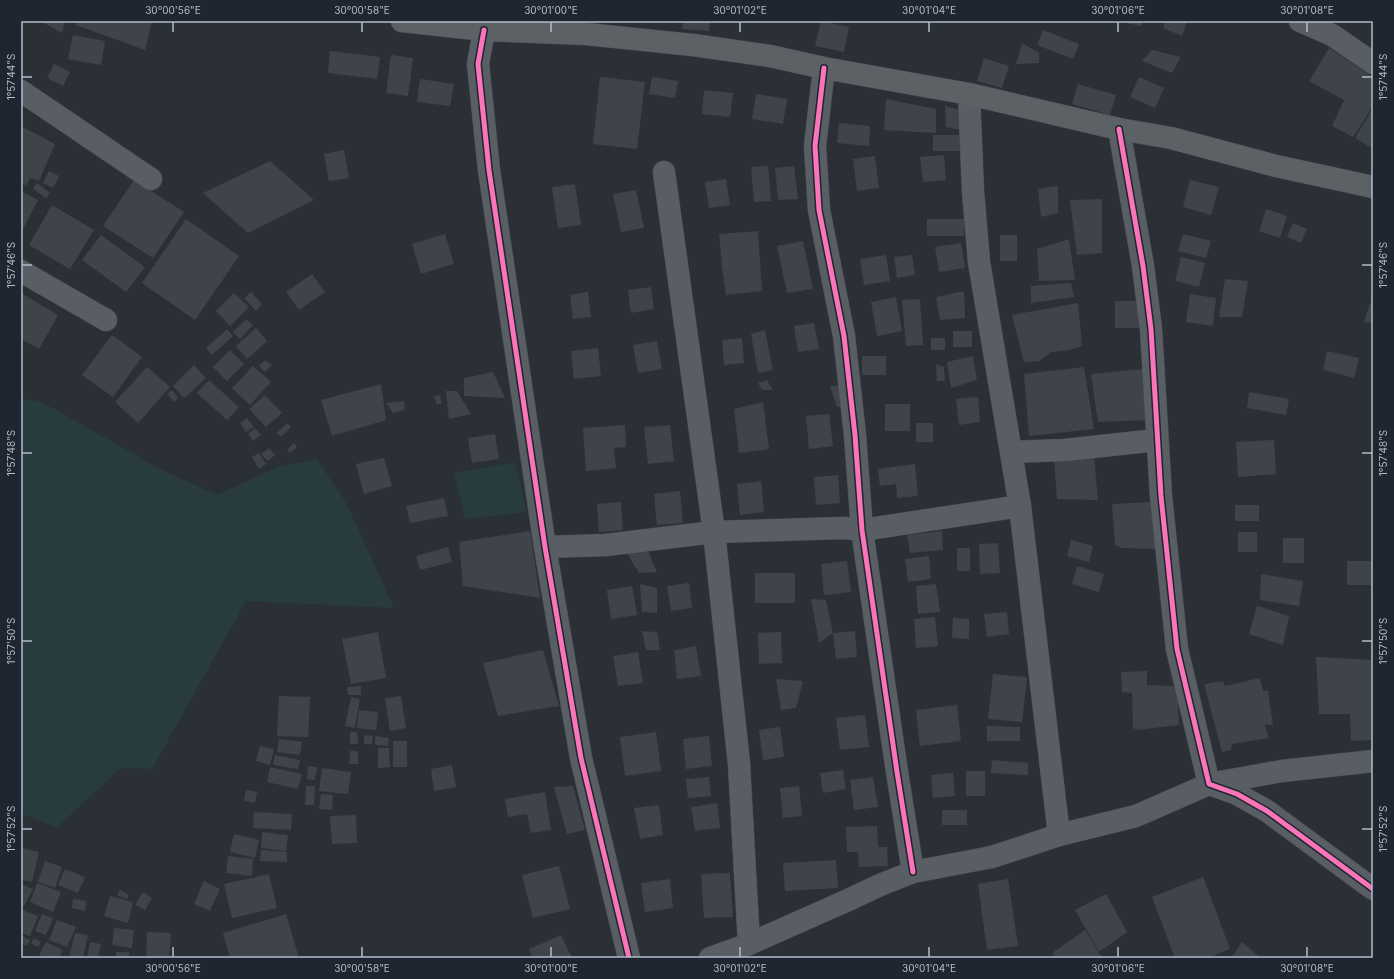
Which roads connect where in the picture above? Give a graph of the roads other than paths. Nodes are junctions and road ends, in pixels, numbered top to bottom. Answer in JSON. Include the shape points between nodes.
{"nodes":[{"id":1,"x":402,"y":21,"type":"edge"},
{"id":2,"x":1300,"y":21,"type":"edge"},
{"id":3,"x":485,"y":26,"type":"edge"},
{"id":4,"x":1373,"y":62,"type":"edge"},
{"id":5,"x":824,"y":68,"type":"junction"},
{"id":6,"x":21,"y":91,"type":"edge"},
{"id":7,"x":970,"y":94,"type":"junction"},
{"id":8,"x":1119,"y":129,"type":"junction"},
{"id":9,"x":664,"y":172,"type":"dead end"},
{"id":10,"x":151,"y":179,"type":"dead end"},
{"id":11,"x":1373,"y":187,"type":"edge"},
{"id":12,"x":21,"y":271,"type":"edge"},
{"id":13,"x":106,"y":320,"type":"dead end"},
{"id":14,"x":1157,"y":440,"type":"junction"},
{"id":15,"x":1012,"y":452,"type":"junction"},
{"id":16,"x":1020,"y":506,"type":"junction"},
{"id":17,"x":862,"y":530,"type":"junction"},
{"id":18,"x":714,"y":532,"type":"junction"},
{"id":19,"x":545,"y":547,"type":"junction"},
{"id":20,"x":1373,"y":761,"type":"edge"},
{"id":21,"x":1209,"y":784,"type":"junction"},
{"id":22,"x":1059,"y":835,"type":"junction"},
{"id":23,"x":913,"y":872,"type":"junction"},
{"id":24,"x":1373,"y":889,"type":"edge"},
{"id":25,"x":749,"y":944,"type":"junction"},
{"id":26,"x":629,"y":958,"type":"edge"},
{"id":27,"x":710,"y":958,"type":"edge"}],
"edges":[{"from":1,"to":3,"type":"main road"},
{"from":2,"to":4,"type":"street","via":[[1332,35]]},
{"from":3,"to":5,"type":"main road","via":[[693,45],[770,56]]},
{"from":3,"to":19,"type":"street","via":[[478,64],[489,163]]},
{"from":5,"to":7,"type":"main road"},
{"from":5,"to":17,"type":"street","via":[[815,146],[819,210],[844,336]]},
{"from":6,"to":10,"type":"street"},
{"from":7,"to":8,"type":"main road"},
{"from":7,"to":15,"type":"street","via":[[972,191],[979,262]]},
{"from":8,"to":11,"type":"main road","via":[[1171,138],[1276,166]]},
{"from":8,"to":14,"type":"street","via":[[1148,300]]},
{"from":9,"to":18,"type":"street"},
{"from":12,"to":13,"type":"street"},
{"from":14,"to":15,"type":"street","via":[[1066,450]]},
{"from":14,"to":21,"type":"street","via":[[1177,648]]},
{"from":15,"to":16,"type":"street"},
{"from":16,"to":17,"type":"street"},
{"from":16,"to":22,"type":"street"},
{"from":17,"to":18,"type":"street","via":[[836,528]]},
{"from":17,"to":23,"type":"street"},
{"from":18,"to":19,"type":"street","via":[[606,545]]},
{"from":18,"to":25,"type":"street","via":[[739,764]]},
{"from":19,"to":26,"type":"street","via":[[581,758]]},
{"from":20,"to":21,"type":"street","via":[[1282,771]]},
{"from":21,"to":22,"type":"street","via":[[1136,816]]},
{"from":21,"to":24,"type":"street","via":[[1237,794],[1267,811]]},
{"from":22,"to":23,"type":"street","via":[[992,857]]},
{"from":23,"to":25,"type":"street"},
{"from":25,"to":27,"type":"street"}]}
